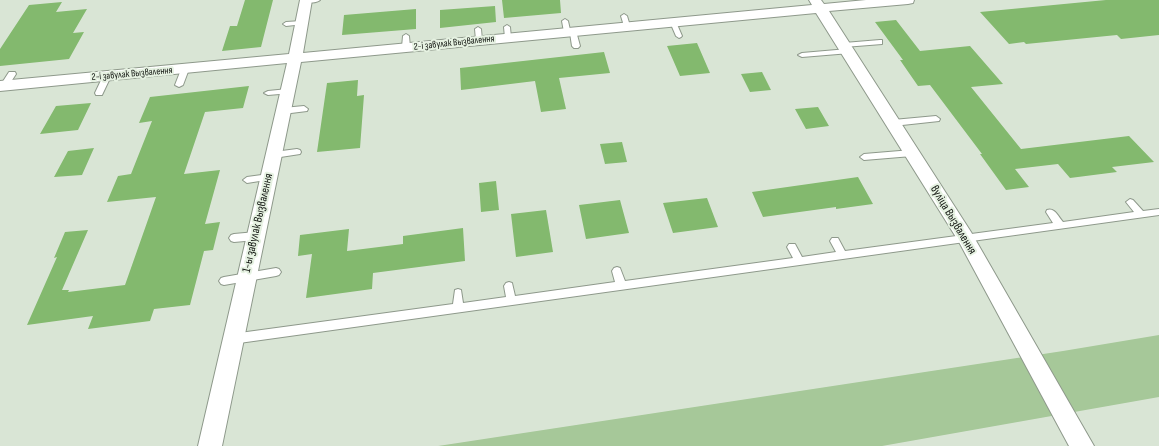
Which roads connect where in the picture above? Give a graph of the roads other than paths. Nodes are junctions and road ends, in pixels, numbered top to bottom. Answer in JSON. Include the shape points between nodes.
{"nodes":[{"id":1,"x":310,"y":0,"type":"edge"},
{"id":2,"x":908,"y":0,"type":"edge"},
{"id":3,"x":818,"y":4,"type":"edge"},
{"id":4,"x":673,"y":22,"type":"junction"},
{"id":5,"x":568,"y":28,"type":"junction"},
{"id":6,"x":679,"y":36,"type":"dead end"},
{"id":7,"x":880,"y":42,"type":"dead end"},
{"id":8,"x":576,"y":46,"type":"dead end"},
{"id":9,"x":846,"y":48,"type":"junction"},
{"id":10,"x":802,"y":55,"type":"dead end"},
{"id":11,"x":296,"y":58,"type":"junction"},
{"id":12,"x":185,"y":69,"type":"junction"},
{"id":13,"x":107,"y":76,"type":"junction"},
{"id":14,"x":5,"y":82,"type":"edge"},
{"id":15,"x":179,"y":85,"type":"dead end"},
{"id":16,"x":288,"y":91,"type":"junction"},
{"id":17,"x":99,"y":93,"type":"dead end"},
{"id":18,"x":268,"y":93,"type":"dead end"},
{"id":19,"x":304,"y":109,"type":"dead end"},
{"id":20,"x":284,"y":111,"type":"junction"},
{"id":21,"x":936,"y":119,"type":"dead end"},
{"id":22,"x":893,"y":123,"type":"junction"},
{"id":23,"x":296,"y":152,"type":"dead end"},
{"id":24,"x":912,"y":153,"type":"junction"},
{"id":25,"x":274,"y":154,"type":"junction"},
{"id":26,"x":864,"y":158,"type":"dead end"},
{"id":27,"x":269,"y":177,"type":"junction"},
{"id":28,"x":247,"y":180,"type":"dead end"},
{"id":29,"x":1130,"y":202,"type":"dead end"},
{"id":30,"x":1050,"y":212,"type":"dead end"},
{"id":31,"x":1159,"y":212,"type":"edge"},
{"id":32,"x":1141,"y":214,"type":"junction"},
{"id":33,"x":1060,"y":225,"type":"junction"},
{"id":34,"x":256,"y":236,"type":"junction"},
{"id":35,"x":965,"y":237,"type":"junction"},
{"id":36,"x":234,"y":238,"type":"dead end"},
{"id":37,"x":835,"y":241,"type":"dead end"},
{"id":38,"x":792,"y":247,"type":"dead end"},
{"id":39,"x":842,"y":254,"type":"junction"},
{"id":40,"x":799,"y":261,"type":"junction"},
{"id":41,"x":617,"y":271,"type":"dead end"},
{"id":42,"x":276,"y":272,"type":"dead end"},
{"id":43,"x":246,"y":277,"type":"junction"},
{"id":44,"x":224,"y":281,"type":"dead end"},
{"id":45,"x":621,"y":285,"type":"junction"},
{"id":46,"x":509,"y":286,"type":"dead end"},
{"id":47,"x":458,"y":293,"type":"dead end"},
{"id":48,"x":511,"y":301,"type":"junction"},
{"id":49,"x":458,"y":308,"type":"junction"},
{"id":50,"x":232,"y":339,"type":"junction"},
{"id":51,"x":210,"y":446,"type":"edge"},
{"id":52,"x":1082,"y":446,"type":"edge"}],
"edges":[{"from":1,"to":11,"type":"street","name":"1-ы завулак Вызвалення","via":[[294,23]]},
{"from":2,"to":3,"type":"street","name":"2-і завулак Вызвалення"},
{"from":3,"to":4,"type":"street","name":"2-і завулак Вызвалення"},
{"from":3,"to":9,"type":"street","name":"вуліца Вызвалення"},
{"from":4,"to":5,"type":"street","name":"2-і завулак Вызвалення","via":[[625,21]]},
{"from":4,"to":6,"type":"lane"},
{"from":5,"to":8,"type":"lane"},
{"from":5,"to":11,"type":"street","name":"2-і завулак Вызвалення","via":[[406,42]]},
{"from":7,"to":9,"type":"lane"},
{"from":9,"to":10,"type":"lane"},
{"from":9,"to":22,"type":"street","name":"вуліца Вызвалення"},
{"from":11,"to":12,"type":"street","name":"2-і завулак Вызвалення"},
{"from":11,"to":16,"type":"street","name":"1-ы завулак Вызвалення"},
{"from":12,"to":13,"type":"street","name":"2-і завулак Вызвалення"},
{"from":12,"to":15,"type":"lane"},
{"from":13,"to":14,"type":"street","name":"2-і завулак Вызвалення"},
{"from":13,"to":17,"type":"lane"},
{"from":16,"to":18,"type":"lane"},
{"from":16,"to":20,"type":"street","name":"1-ы завулак Вызвалення"},
{"from":19,"to":20,"type":"lane"},
{"from":20,"to":25,"type":"street","name":"1-ы завулак Вызвалення"},
{"from":21,"to":22,"type":"lane"},
{"from":22,"to":24,"type":"street","name":"вуліца Вызвалення"},
{"from":23,"to":25,"type":"lane"},
{"from":24,"to":26,"type":"lane"},
{"from":24,"to":35,"type":"street","name":"вуліца Вызвалення"},
{"from":25,"to":27,"type":"street","name":"1-ы завулак Вызвалення"},
{"from":27,"to":28,"type":"lane"},
{"from":27,"to":34,"type":"street","name":"1-ы завулак Вызвалення"},
{"from":29,"to":32,"type":"lane"},
{"from":30,"to":33,"type":"lane"},
{"from":31,"to":32,"type":"lane"},
{"from":32,"to":33,"type":"lane"},
{"from":33,"to":35,"type":"lane"},
{"from":34,"to":36,"type":"lane"},
{"from":34,"to":43,"type":"street","name":"1-ы завулак Вызвалення"},
{"from":35,"to":39,"type":"lane"},
{"from":35,"to":52,"type":"street","name":"вуліца Вызвалення"},
{"from":37,"to":39,"type":"lane"},
{"from":38,"to":40,"type":"lane"},
{"from":39,"to":40,"type":"lane"},
{"from":40,"to":45,"type":"lane"},
{"from":41,"to":45,"type":"lane"},
{"from":42,"to":43,"type":"lane"},
{"from":43,"to":44,"type":"lane"},
{"from":43,"to":50,"type":"street","name":"1-ы завулак Вызвалення"},
{"from":45,"to":48,"type":"lane"},
{"from":46,"to":48,"type":"lane"},
{"from":47,"to":49,"type":"lane"},
{"from":48,"to":49,"type":"lane"},
{"from":49,"to":50,"type":"lane"},
{"from":50,"to":51,"type":"street","name":"1-ы завулак Вызвалення"}]}
